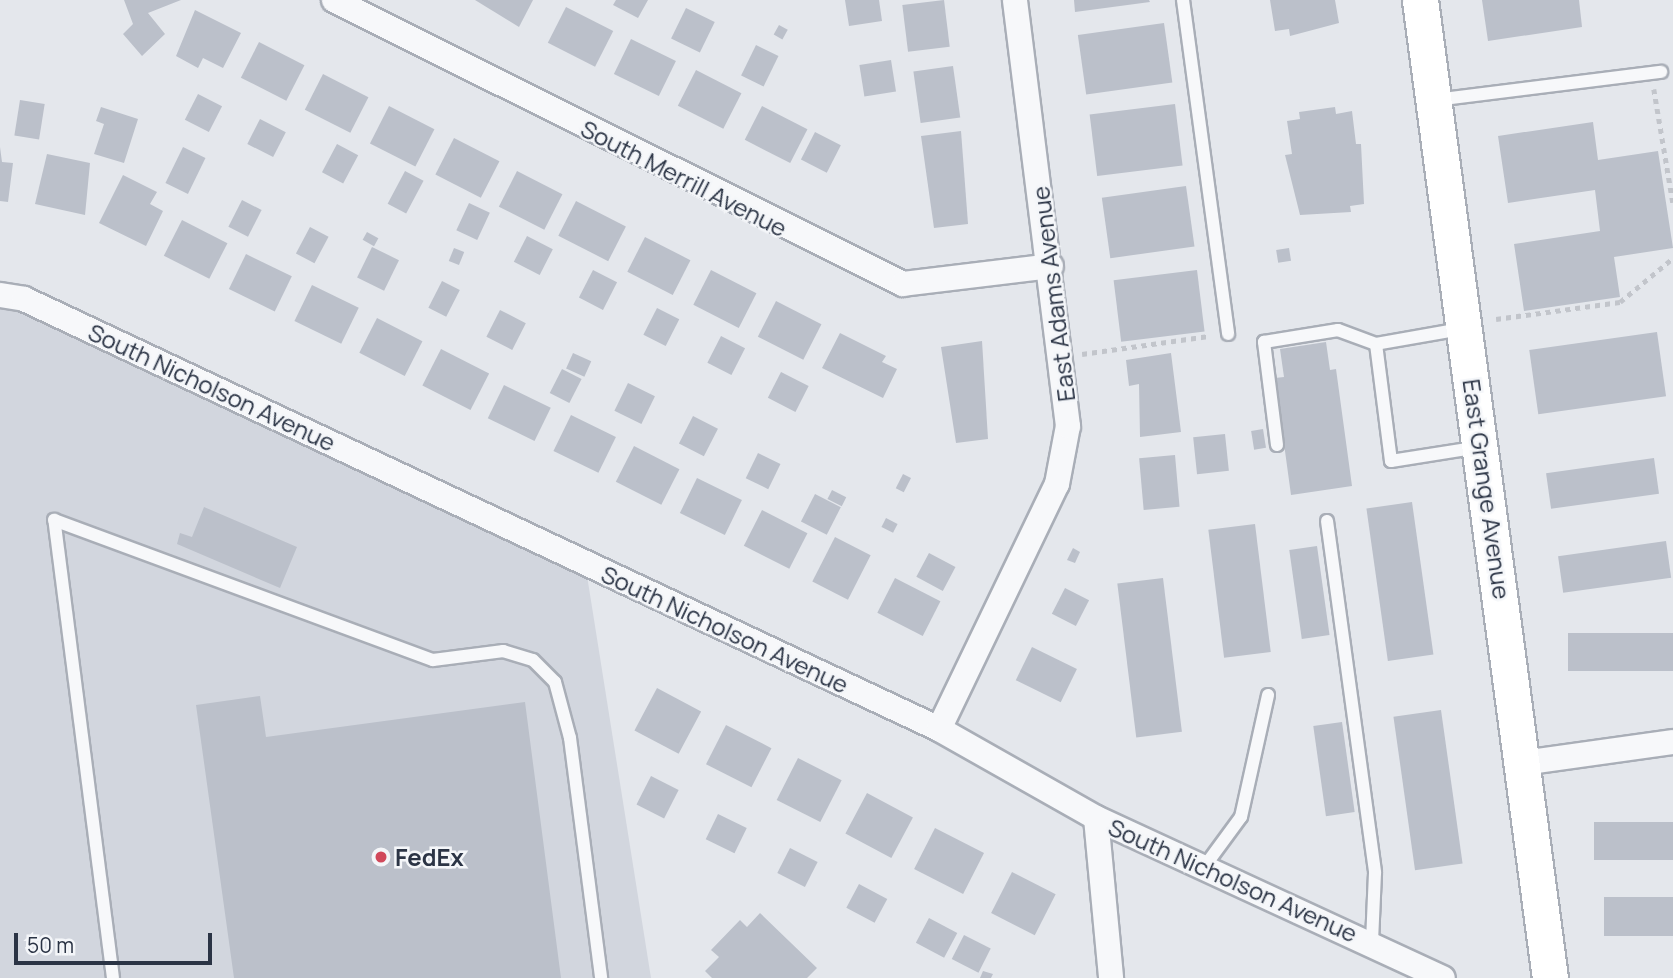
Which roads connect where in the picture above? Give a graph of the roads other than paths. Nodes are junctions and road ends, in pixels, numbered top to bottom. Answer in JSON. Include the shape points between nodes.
{"nodes":[{"id":1,"x":334,"y":0,"type":"edge"},
{"id":2,"x":1015,"y":0,"type":"edge"},
{"id":3,"x":1183,"y":0,"type":"edge"},
{"id":4,"x":1420,"y":0,"type":"edge"},
{"id":5,"x":1657,"y":73,"type":"road end"},
{"id":6,"x":1434,"y":100,"type":"junction"},
{"id":7,"x":1051,"y":267,"type":"junction"},
{"id":8,"x":0,"y":295,"type":"edge"},
{"id":9,"x":1480,"y":324,"type":"junction"},
{"id":10,"x":1228,"y":334,"type":"road end"},
{"id":11,"x":1376,"y":344,"type":"junction"},
{"id":12,"x":1277,"y":445,"type":"dead end"},
{"id":13,"x":1482,"y":446,"type":"junction"},
{"id":14,"x":1328,"y":521,"type":"dead end"},
{"id":15,"x":1268,"y":695,"type":"dead end"},
{"id":16,"x":939,"y":729,"type":"junction"},
{"id":17,"x":1673,"y":742,"type":"edge"},
{"id":18,"x":1523,"y":763,"type":"junction"},
{"id":19,"x":1096,"y":818,"type":"junction"},
{"id":20,"x":1202,"y":871,"type":"junction"},
{"id":21,"x":1372,"y":943,"type":"junction"},
{"id":22,"x":113,"y":978,"type":"edge"},
{"id":23,"x":601,"y":978,"type":"edge"},
{"id":24,"x":1111,"y":978,"type":"edge"},
{"id":25,"x":1443,"y":978,"type":"edge"},
{"id":26,"x":1550,"y":978,"type":"edge"}],
"edges":[{"from":1,"to":7,"type":"street","name":"South Merrill Avenue","via":[[903,284]]},
{"from":2,"to":7,"type":"street","name":"East Adams Avenue"},
{"from":3,"to":10,"type":"lane"},
{"from":4,"to":6,"type":"street","name":"East Grange Avenue"},
{"from":5,"to":6,"type":"lane"},
{"from":6,"to":9,"type":"street","name":"East Grange Avenue"},
{"from":7,"to":16,"type":"street","name":"East Adams Avenue","via":[[1068,426],[1057,484]]},
{"from":8,"to":16,"type":"street","name":"South Nicholson Avenue","via":[[24,299]]},
{"from":9,"to":11,"type":"lane"},
{"from":9,"to":13,"type":"street","name":"East Grange Avenue"},
{"from":11,"to":12,"type":"lane","via":[[1338,330],[1264,342]]},
{"from":11,"to":13,"type":"lane","via":[[1391,461]]},
{"from":13,"to":18,"type":"street","name":"East Grange Avenue"},
{"from":14,"to":21,"type":"lane","via":[[1375,873]]},
{"from":15,"to":20,"type":"lane","via":[[1241,817]]},
{"from":16,"to":19,"type":"street","name":"South Nicholson Avenue"},
{"from":17,"to":18,"type":"street"},
{"from":18,"to":26,"type":"street","name":"East Grange Avenue"},
{"from":19,"to":20,"type":"street","name":"South Nicholson Avenue"},
{"from":19,"to":24,"type":"street"},
{"from":20,"to":21,"type":"street","name":"South Nicholson Avenue"},
{"from":21,"to":25,"type":"street","name":"South Nicholson Avenue"},
{"from":22,"to":23,"type":"lane","via":[[54,520],[433,660],[503,651],[533,660],[555,682],[570,738]]}]}
